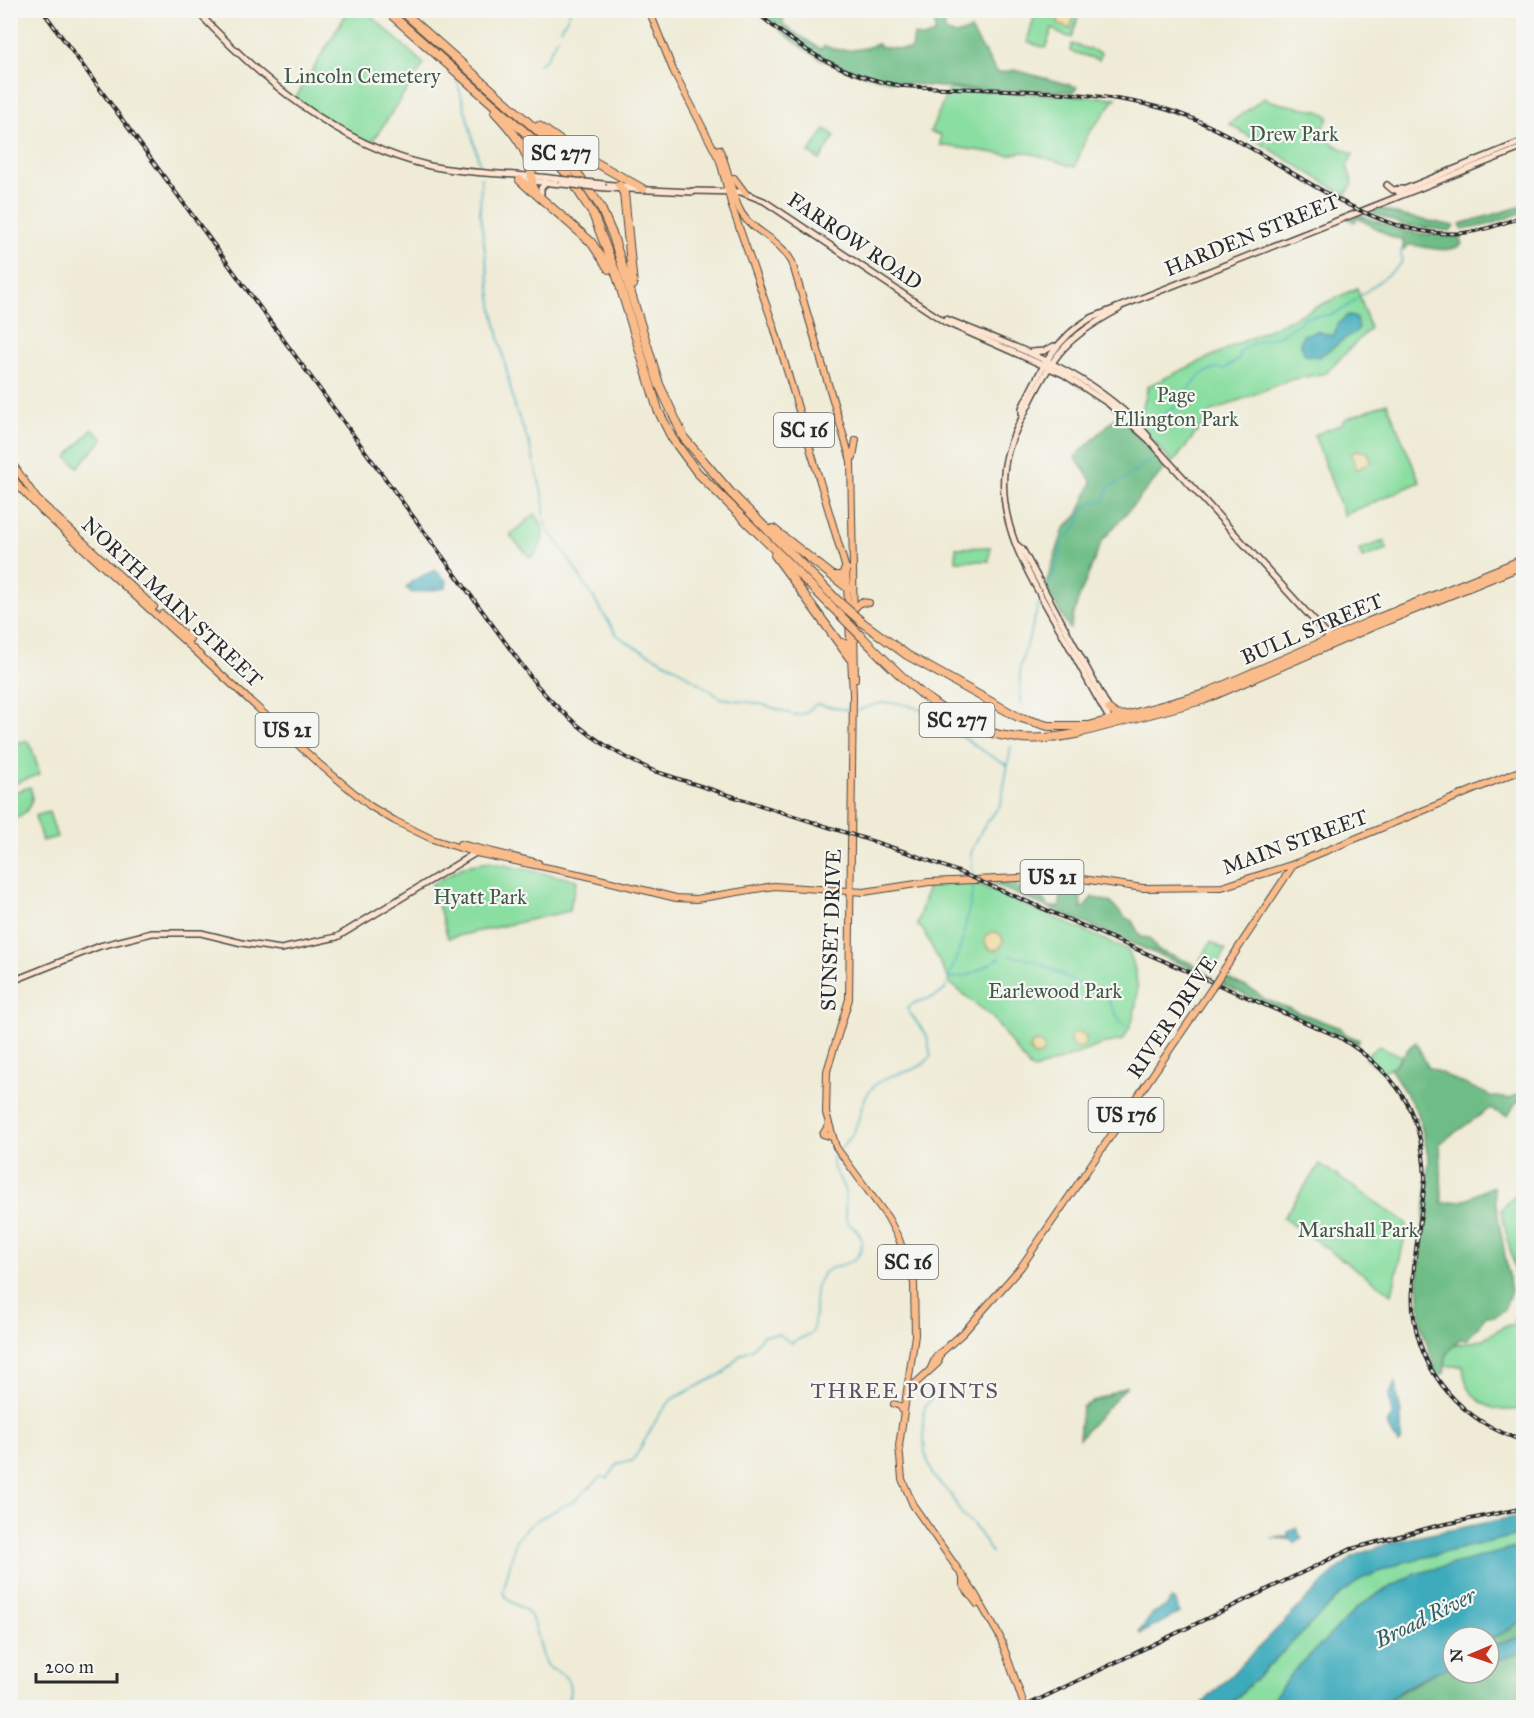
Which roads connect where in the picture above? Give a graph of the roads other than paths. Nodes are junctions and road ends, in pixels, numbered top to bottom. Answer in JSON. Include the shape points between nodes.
{"nodes":[{"id":1,"x":196,"y":10,"type":"edge"},
{"id":2,"x":386,"y":10,"type":"edge"},
{"id":3,"x":401,"y":10,"type":"edge"},
{"id":4,"x":649,"y":10,"type":"edge"},
{"id":5,"x":478,"y":78,"type":"junction"},
{"id":6,"x":466,"y":80,"type":"junction"},
{"id":7,"x":710,"y":139,"type":"junction"},
{"id":8,"x":1524,"y":141,"type":"edge"},
{"id":9,"x":1524,"y":147,"type":"edge"},
{"id":10,"x":529,"y":164,"type":"junction"},
{"id":11,"x":614,"y":172,"type":"junction"},
{"id":12,"x":729,"y":172,"type":"junction"},
{"id":13,"x":518,"y":177,"type":"junction"},
{"id":14,"x":533,"y":179,"type":"junction"},
{"id":15,"x":559,"y":182,"type":"junction"},
{"id":16,"x":546,"y":183,"type":"junction"},
{"id":17,"x":1409,"y":187,"type":"junction"},
{"id":18,"x":620,"y":188,"type":"junction"},
{"id":19,"x":641,"y":189,"type":"junction"},
{"id":20,"x":732,"y":193,"type":"junction"},
{"id":21,"x":538,"y":194,"type":"junction"},
{"id":22,"x":749,"y":195,"type":"junction"},
{"id":23,"x":1394,"y":196,"type":"junction"},
{"id":24,"x":1384,"y":200,"type":"junction"},
{"id":25,"x":746,"y":219,"type":"junction"},
{"id":26,"x":738,"y":223,"type":"junction"},
{"id":27,"x":624,"y":300,"type":"junction"},
{"id":28,"x":1122,"y":306,"type":"junction"},
{"id":29,"x":939,"y":317,"type":"junction"},
{"id":30,"x":1060,"y":342,"type":"junction"},
{"id":31,"x":646,"y":345,"type":"junction"},
{"id":32,"x":1027,"y":352,"type":"junction"},
{"id":33,"x":1047,"y":363,"type":"junction"},
{"id":34,"x":843,"y":430,"type":"junction"},
{"id":35,"x":10,"y":460,"type":"edge"},
{"id":36,"x":851,"y":466,"type":"junction"},
{"id":37,"x":12,"y":476,"type":"edge"},
{"id":38,"x":740,"y":502,"type":"junction"},
{"id":39,"x":736,"y":511,"type":"junction"},
{"id":40,"x":1017,"y":545,"type":"junction"},
{"id":41,"x":1522,"y":564,"type":"edge"},
{"id":42,"x":855,"y":567,"type":"junction"},
{"id":43,"x":846,"y":569,"type":"junction"},
{"id":44,"x":833,"y":576,"type":"junction"},
{"id":45,"x":852,"y":590,"type":"junction"},
{"id":46,"x":869,"y":603,"type":"dead end"},
{"id":47,"x":855,"y":609,"type":"junction"},
{"id":48,"x":829,"y":628,"type":"junction"},
{"id":49,"x":859,"y":638,"type":"junction"},
{"id":50,"x":1330,"y":638,"type":"junction"},
{"id":51,"x":850,"y":646,"type":"junction"},
{"id":52,"x":850,"y":658,"type":"junction"},
{"id":53,"x":853,"y":694,"type":"junction"},
{"id":54,"x":1110,"y":709,"type":"junction"},
{"id":55,"x":1129,"y":715,"type":"junction"},
{"id":56,"x":1114,"y":721,"type":"junction"},
{"id":57,"x":1087,"y":726,"type":"joint"},
{"id":58,"x":1080,"y":733,"type":"joint"},
{"id":59,"x":1524,"y":769,"type":"edge"},
{"id":60,"x":477,"y":851,"type":"junction"},
{"id":61,"x":1294,"y":864,"type":"junction"},
{"id":62,"x":852,"y":893,"type":"junction"},
{"id":63,"x":10,"y":982,"type":"edge"},
{"id":64,"x":910,"y":1368,"type":"junction"},
{"id":65,"x":922,"y":1376,"type":"junction"},
{"id":66,"x":907,"y":1392,"type":"junction"},
{"id":67,"x":894,"y":1404,"type":"dead end"},
{"id":68,"x":904,"y":1412,"type":"junction"},
{"id":69,"x":1025,"y":1707,"type":"edge"}],
"edges":[{"from":1,"to":13,"type":"main road","name":"FARROW ROAD","via":[[258,70],[315,114],[361,142],[428,165]]},
{"from":2,"to":6,"type":"highway","number":"SC 277"},
{"from":3,"to":5,"type":"highway","number":"SC 277"},
{"from":4,"to":7,"type":"main road","number":"SC 16","via":[[673,70]]},
{"from":5,"to":11,"type":"highway","via":[[560,142]]},
{"from":5,"to":31,"type":"highway","number":"SC 277","via":[[555,146],[592,193],[613,236]]},
{"from":6,"to":10,"type":"highway","via":[[514,133]]},
{"from":6,"to":27,"type":"highway","number":"SC 277","via":[[544,149],[574,184],[593,214]]},
{"from":7,"to":12,"type":"main road","number":"SC 16"},
{"from":7,"to":20,"type":"main road","number":"SC 16"},
{"from":8,"to":17,"type":"main road","name":"HARDEN STREET"},
{"from":9,"to":23,"type":"main road","name":"HARDEN STREET"},
{"from":10,"to":13,"type":"highway"},
{"from":10,"to":14,"type":"highway"},
{"from":11,"to":18,"type":"highway"},
{"from":11,"to":19,"type":"highway"},
{"from":12,"to":20,"type":"main road","number":"SC 16"},
{"from":12,"to":22,"type":"main road"},
{"from":13,"to":14,"type":"main road","name":"FARROW ROAD"},
{"from":13,"to":21,"type":"highway"},
{"from":14,"to":15,"type":"main road","name":"FARROW ROAD"},
{"from":14,"to":16,"type":"main road","name":"FARROW ROAD"},
{"from":14,"to":21,"type":"highway"},
{"from":15,"to":16,"type":"main road","name":"FARROW ROAD"},
{"from":15,"to":18,"type":"main road","name":"FARROW ROAD","bridge":true},
{"from":16,"to":21,"type":"main road"},
{"from":17,"to":23,"type":"main road","name":"HARDEN STREET"},
{"from":17,"to":24,"type":"main road","via":[[1394,190],[1387,185]]},
{"from":18,"to":19,"type":"main road","name":"FARROW ROAD"},
{"from":18,"to":31,"type":"highway"},
{"from":19,"to":20,"type":"main road","name":"FARROW ROAD"},
{"from":20,"to":22,"type":"main road","name":"FARROW ROAD"},
{"from":20,"to":25,"type":"main road","number":"SC 16"},
{"from":20,"to":26,"type":"main road","number":"SC 16"},
{"from":21,"to":27,"type":"highway","via":[[591,242],[606,262]]},
{"from":22,"to":29,"type":"main road","name":"FARROW ROAD","via":[[784,213]]},
{"from":23,"to":24,"type":"main road","name":"HARDEN STREET"},
{"from":24,"to":28,"type":"main road","name":"HARDEN STREET"},
{"from":25,"to":26,"type":"main road"},
{"from":25,"to":34,"type":"main road","number":"SC 16","via":[[780,245],[792,262]]},
{"from":26,"to":43,"type":"main road","number":"SC 16","via":[[774,327]]},
{"from":27,"to":39,"type":"highway","number":"SC 277","via":[[666,427],[697,472]]},
{"from":28,"to":30,"type":"main road","name":"HARDEN STREET","via":[[1086,321]]},
{"from":28,"to":33,"type":"main road","name":"HARDEN STREET","via":[[1083,329]]},
{"from":29,"to":32,"type":"main road"},
{"from":29,"to":33,"type":"main road"},
{"from":30,"to":32,"type":"main road","via":[[1044,351]]},
{"from":30,"to":33,"type":"main road","name":"HARDEN STREET"},
{"from":31,"to":38,"type":"highway","number":"SC 277","via":[[667,407],[684,438]]},
{"from":32,"to":33,"type":"main road"},
{"from":33,"to":40,"type":"main road","name":"HARDEN STREET","via":[[1007,455],[1006,513]]},
{"from":33,"to":50,"type":"main road","via":[[1096,395],[1149,440]]},
{"from":34,"to":36,"type":"main road","name":"SUNSET DRIVE","number":"SC 16"},
{"from":34,"to":36,"type":"main road","via":[[849,439],[858,440]]},
{"from":35,"to":60,"type":"main road","name":"NORTH MAIN STREET","number":"US 21","via":[[37,499],[344,781],[419,831]]},
{"from":36,"to":42,"type":"main road","name":"SUNSET DRIVE","number":"SC 16"},
{"from":37,"to":60,"type":"main road","name":"NORTH MAIN STREET","number":"US 21","via":[[41,510],[343,785],[402,825],[432,839]]},
{"from":38,"to":44,"type":"highway"},
{"from":38,"to":57,"type":"highway","number":"SC 277","bridge":true,"via":[[839,602],[907,655],[1018,717],[1048,726]]},
{"from":39,"to":48,"type":"highway","via":[[774,553]]},
{"from":39,"to":49,"type":"highway","number":"SC 277","bridge":true},
{"from":40,"to":54,"type":"main road","name":"HARDEN STREET"},
{"from":40,"to":56,"type":"main road","name":"HARDEN STREET"},
{"from":41,"to":50,"type":"highway","name":"BULL STREET","number":"SC 277"},
{"from":41,"to":56,"type":"highway","name":"BULL STREET","number":"SC 277","via":[[1204,700]]},
{"from":42,"to":43,"type":"main road"},
{"from":42,"to":45,"type":"main road","name":"SUNSET DRIVE","number":"SC 16"},
{"from":43,"to":44,"type":"highway","via":[[842,576]]},
{"from":43,"to":45,"type":"main road","number":"SC 16"},
{"from":44,"to":45,"type":"highway"},
{"from":45,"to":47,"type":"main road","name":"SUNSET DRIVE","number":"SC 16"},
{"from":45,"to":51,"type":"main road","name":"SUNSET DRIVE","number":"SC 16"},
{"from":46,"to":47,"type":"main road","via":[[861,602]]},
{"from":47,"to":49,"type":"main road","name":"SUNSET DRIVE","number":"SC 16"},
{"from":48,"to":51,"type":"highway","via":[[843,645]]},
{"from":48,"to":52,"type":"highway"},
{"from":49,"to":51,"type":"highway"},
{"from":49,"to":53,"type":"main road","name":"SUNSET DRIVE","number":"SC 16"},
{"from":49,"to":58,"type":"highway","number":"SC 277","via":[[935,707],[969,725],[1030,738]]},
{"from":50,"to":55,"type":"highway","name":"BULL STREET","number":"SC 277","via":[[1203,694]]},
{"from":51,"to":52,"type":"main road","name":"SUNSET DRIVE","number":"SC 16"},
{"from":52,"to":53,"type":"main road","name":"SUNSET DRIVE","number":"SC 16","via":[[848,671]]},
{"from":53,"to":62,"type":"main road","name":"SUNSET DRIVE","number":"SC 16"},
{"from":54,"to":55,"type":"highway","via":[[1117,715]]},
{"from":54,"to":56,"type":"main road","name":"HARDEN STREET"},
{"from":55,"to":56,"type":"highway","name":"BULL STREET","number":"SC 277"},
{"from":56,"to":57,"type":"highway","number":"SC 277"},
{"from":56,"to":58,"type":"highway","number":"SC 277"},
{"from":59,"to":61,"type":"main road","name":"MAIN STREET","number":"US 21"},
{"from":60,"to":62,"type":"main road","name":"NORTH MAIN STREET","number":"US 21","via":[[676,898],[696,899],[769,888]]},
{"from":60,"to":63,"type":"main road","via":[[337,937],[282,949],[201,933],[152,933],[100,945]]},
{"from":61,"to":62,"type":"main road","name":"MAIN STREET","number":"US 21","via":[[1222,887],[1143,888],[1062,876],[949,881]]},
{"from":61,"to":65,"type":"main road","name":"RIVER DRIVE","number":"US 176","bridge":true,"via":[[1020,1268],[940,1356],[941,1360]]},
{"from":62,"to":64,"type":"main road","name":"SUNSET DRIVE","number":"SC 16","via":[[849,999],[827,1071],[829,1125],[823,1134],[832,1137],[838,1151],[888,1218],[911,1269],[916,1305]]},
{"from":64,"to":65,"type":"main road"},
{"from":64,"to":66,"type":"main road","number":"SC 16"},
{"from":65,"to":66,"type":"main road","name":"RIVER DRIVE","number":"US 176"},
{"from":66,"to":68,"type":"main road"},
{"from":67,"to":68,"type":"main road"},
{"from":68,"to":69,"type":"main road","bridge":true,"via":[[899,1446],[902,1479],[913,1505],[963,1578],[968,1593],[981,1606],[1008,1655]]}]}
